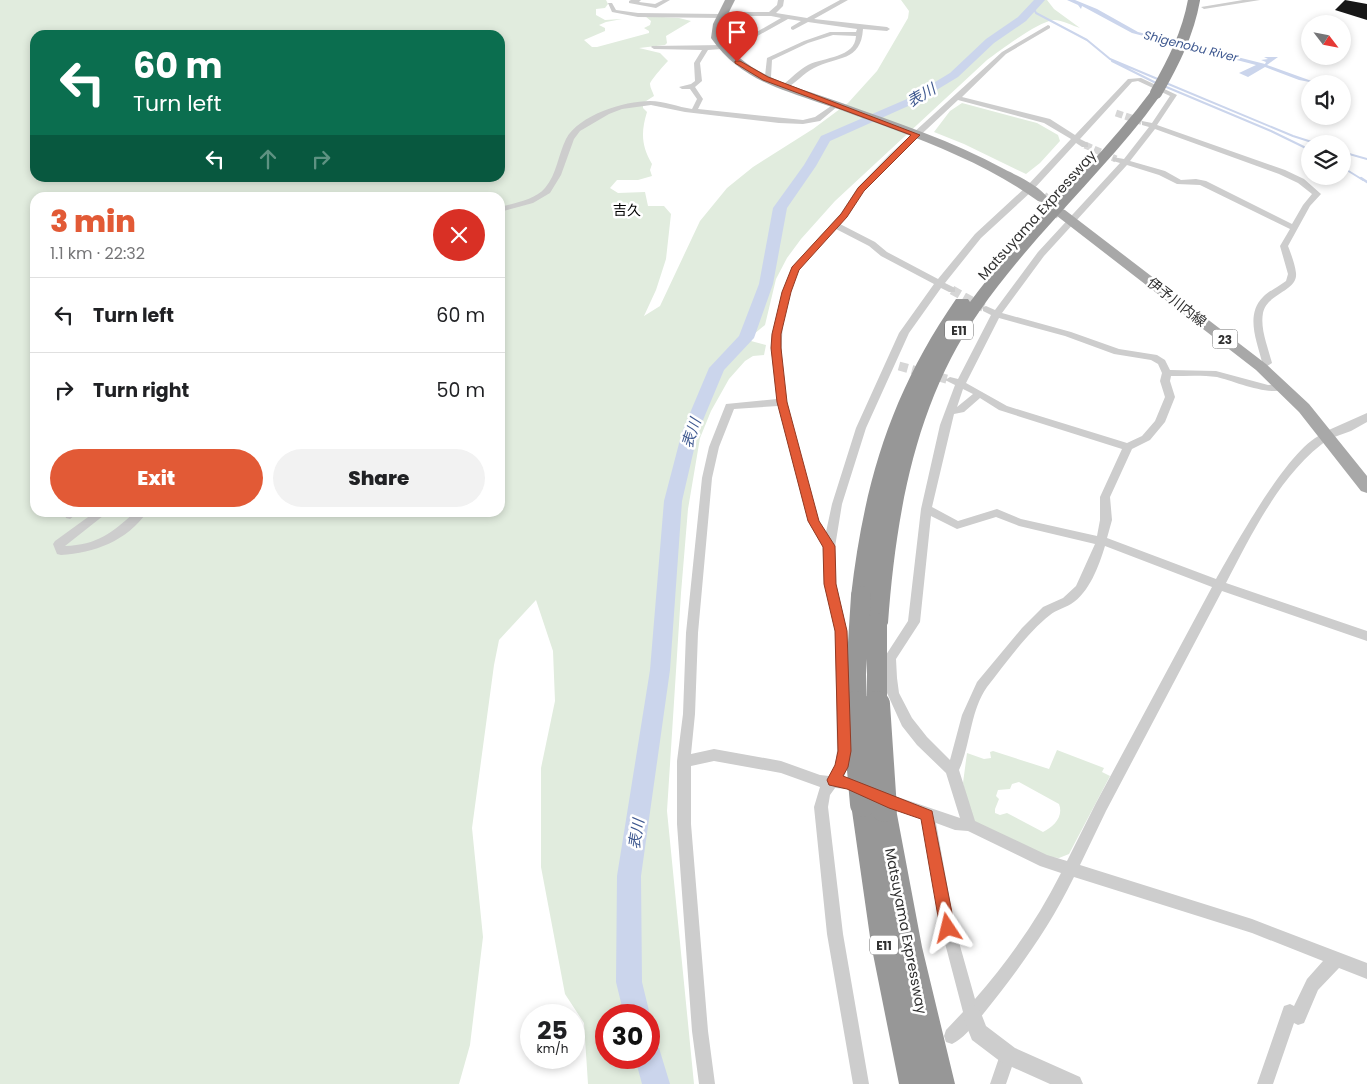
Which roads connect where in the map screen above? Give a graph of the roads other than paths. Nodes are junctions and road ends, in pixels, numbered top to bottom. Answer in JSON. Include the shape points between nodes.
{"nodes":[{"id":1,"x":638,"y":0,"type":"edge"},
{"id":2,"x":667,"y":0,"type":"edge"},
{"id":3,"x":730,"y":0,"type":"edge"},
{"id":4,"x":781,"y":0,"type":"edge"},
{"id":5,"x":845,"y":0,"type":"edge"},
{"id":6,"x":1184,"y":0,"type":"edge"},
{"id":7,"x":1194,"y":0,"type":"edge"},
{"id":8,"x":1206,"y":0,"type":"edge"},
{"id":9,"x":1256,"y":0,"type":"edge"},
{"id":10,"x":610,"y":4,"type":"dead end"},
{"id":11,"x":1221,"y":6,"type":"junction"},
{"id":12,"x":1204,"y":7,"type":"dead end"},
{"id":13,"x":771,"y":14,"type":"junction"},
{"id":14,"x":722,"y":15,"type":"junction"},
{"id":15,"x":787,"y":17,"type":"junction"},
{"id":16,"x":808,"y":19,"type":"junction"},
{"id":17,"x":1048,"y":27,"type":"dead end"},
{"id":18,"x":793,"y":28,"type":"dead end"},
{"id":19,"x":888,"y":29,"type":"dead end"},
{"id":20,"x":860,"y":30,"type":"junction"},
{"id":21,"x":654,"y":47,"type":"dead end"},
{"id":22,"x":721,"y":47,"type":"junction"},
{"id":23,"x":706,"y":48,"type":"junction"},
{"id":24,"x":765,"y":78,"type":"junction"},
{"id":25,"x":692,"y":86,"type":"junction"},
{"id":26,"x":785,"y":86,"type":"junction"},
{"id":27,"x":682,"y":87,"type":"dead end"},
{"id":28,"x":1150,"y":92,"type":"junction"},
{"id":29,"x":957,"y":98,"type":"junction"},
{"id":30,"x":837,"y":105,"type":"junction"},
{"id":31,"x":694,"y":111,"type":"junction"},
{"id":32,"x":1145,"y":123,"type":"tunnel mouth"},
{"id":33,"x":1153,"y":126,"type":"junction"},
{"id":34,"x":915,"y":134,"type":"junction"},
{"id":35,"x":1076,"y":139,"type":"junction"},
{"id":36,"x":1086,"y":145,"type":"tunnel mouth"},
{"id":37,"x":1116,"y":159,"type":"tunnel mouth"},
{"id":38,"x":1125,"y":162,"type":"junction"},
{"id":39,"x":1029,"y":189,"type":"junction"},
{"id":40,"x":1042,"y":198,"type":"tunnel mouth"},
{"id":41,"x":505,"y":208,"type":"edge"},
{"id":42,"x":1065,"y":216,"type":"junction"},
{"id":43,"x":835,"y":225,"type":"junction"},
{"id":44,"x":1294,"y":227,"type":"junction"},
{"id":45,"x":939,"y":284,"type":"junction"},
{"id":46,"x":952,"y":290,"type":"tunnel mouth"},
{"id":47,"x":986,"y":309,"type":"tunnel mouth"},
{"id":48,"x":996,"y":314,"type":"junction"},
{"id":49,"x":1261,"y":367,"type":"junction"},
{"id":50,"x":1167,"y":373,"type":"junction"},
{"id":51,"x":955,"y":382,"type":"junction"},
{"id":52,"x":1283,"y":386,"type":"junction"},
{"id":53,"x":979,"y":394,"type":"junction"},
{"id":54,"x":782,"y":402,"type":"junction"},
{"id":55,"x":950,"y":411,"type":"junction"},
{"id":56,"x":1367,"y":417,"type":"edge"},
{"id":57,"x":1326,"y":436,"type":"junction"},
{"id":58,"x":1128,"y":447,"type":"junction"},
{"id":59,"x":1367,"y":487,"type":"edge"},
{"id":60,"x":926,"y":509,"type":"junction"},
{"id":61,"x":96,"y":517,"type":"edge"},
{"id":62,"x":136,"y":517,"type":"edge"},
{"id":63,"x":1101,"y":541,"type":"junction"},
{"id":64,"x":829,"y":546,"type":"junction"},
{"id":65,"x":1219,"y":585,"type":"junction"},
{"id":66,"x":841,"y":631,"type":"junction"},
{"id":67,"x":1367,"y":636,"type":"edge"},
{"id":68,"x":890,"y":658,"type":"junction"},
{"id":69,"x":684,"y":761,"type":"junction"},
{"id":70,"x":952,"y":770,"type":"junction"},
{"id":71,"x":833,"y":780,"type":"junction"},
{"id":72,"x":874,"y":806,"type":"junction"},
{"id":73,"x":927,"y":815,"type":"junction"},
{"id":74,"x":969,"y":825,"type":"junction"},
{"id":75,"x":1072,"y":870,"type":"junction"},
{"id":76,"x":1337,"y":959,"type":"junction"},
{"id":77,"x":1367,"y":971,"type":"edge"},
{"id":78,"x":972,"y":1015,"type":"junction"},
{"id":79,"x":952,"y":1036,"type":"dead end"},
{"id":80,"x":1008,"y":1054,"type":"junction"},
{"id":81,"x":708,"y":1084,"type":"edge"},
{"id":82,"x":861,"y":1084,"type":"edge"},
{"id":83,"x":914,"y":1084,"type":"edge"},
{"id":84,"x":940,"y":1084,"type":"edge"},
{"id":85,"x":998,"y":1084,"type":"edge"},
{"id":86,"x":1073,"y":1084,"type":"edge"},
{"id":87,"x":1266,"y":1084,"type":"edge"}],
"edges":[{"from":1,"to":2,"type":"street","via":[[631,2],[656,6]]},
{"from":3,"to":14,"type":"main road"},
{"from":4,"to":13,"type":"street","via":[[780,6]]},
{"from":5,"to":16,"type":"street"},
{"from":6,"to":28,"type":"highway","name":"Matsuyama Expressway","number":"E11","via":[[1174,35]]},
{"from":7,"to":28,"type":"highway","name":"Matsuyama Expressway","number":"E11","bridge":true,"via":[[1175,59]]},
{"from":8,"to":11,"type":"street"},
{"from":9,"to":11,"type":"street"},
{"from":10,"to":14,"type":"street","via":[[614,11],[631,15],[696,18]]},
{"from":11,"to":12,"type":"street"},
{"from":13,"to":14,"type":"street"},
{"from":13,"to":15,"type":"street"},
{"from":14,"to":22,"type":"main road","via":[[716,35]]},
{"from":15,"to":16,"type":"street"},
{"from":15,"to":22,"type":"street","via":[[750,38]]},
{"from":16,"to":18,"type":"street"},
{"from":16,"to":20,"type":"street"},
{"from":17,"to":29,"type":"street","via":[[1004,53]]},
{"from":19,"to":20,"type":"street"},
{"from":20,"to":24,"type":"street","via":[[832,33],[790,48],[769,59],[770,72]]},
{"from":20,"to":26,"type":"street","via":[[859,42],[852,52],[810,66]]},
{"from":21,"to":23,"type":"street"},
{"from":22,"to":23,"type":"street"},
{"from":22,"to":24,"type":"main road","via":[[737,62]]},
{"from":23,"to":25,"type":"street","via":[[697,63],[698,82]]},
{"from":24,"to":26,"type":"main road"},
{"from":25,"to":27,"type":"street"},
{"from":25,"to":31,"type":"street","via":[[700,99]]},
{"from":26,"to":30,"type":"main road"},
{"from":28,"to":72,"type":"highway","name":"Matsuyama Expressway","number":"E11","bridge":true,"via":[[1124,134],[986,290],[936,371],[916,419],[890,509],[883,557],[877,623],[878,729]]},
{"from":28,"to":72,"type":"highway","name":"Matsuyama Expressway","number":"E11","bridge":true,"via":[[973,286],[944,327],[904,406],[887,454],[864,554],[856,674],[858,735]]},
{"from":29,"to":34,"type":"street"},
{"from":29,"to":35,"type":"street","via":[[1047,121]]},
{"from":30,"to":31,"type":"street","via":[[820,118],[807,121]]},
{"from":30,"to":34,"type":"main road"},
{"from":31,"to":41,"type":"street","via":[[650,103],[606,112],[577,129],[557,175],[546,191],[530,201]]},
{"from":32,"to":33,"type":"street"},
{"from":33,"to":35,"type":"street","via":[[1174,95],[1136,78],[1130,80],[1107,110]]},
{"from":33,"to":38,"type":"street"},
{"from":33,"to":44,"type":"street","via":[[1282,172],[1306,185],[1317,194]]},
{"from":34,"to":39,"type":"main road","via":[[975,158]]},
{"from":34,"to":43,"type":"street","via":[[861,189]]},
{"from":35,"to":36,"type":"street"},
{"from":35,"to":39,"type":"street"},
{"from":37,"to":38,"type":"street"},
{"from":38,"to":42,"type":"street"},
{"from":38,"to":44,"type":"street","via":[[1182,182],[1203,183]]},
{"from":39,"to":40,"type":"main road"},
{"from":39,"to":45,"type":"street","via":[[978,236]]},
{"from":42,"to":48,"type":"street","via":[[1042,254]]},
{"from":42,"to":49,"type":"main road","name":"伊予川内線","number":"23"},
{"from":43,"to":45,"type":"street"},
{"from":43,"to":54,"type":"street","via":[[795,269],[786,292],[776,334]]},
{"from":44,"to":49,"type":"street","via":[[1284,246],[1292,278],[1261,306],[1260,343],[1267,363]]},
{"from":45,"to":46,"type":"street"},
{"from":45,"to":64,"type":"street","via":[[904,333],[894,365],[860,428],[836,504]]},
{"from":47,"to":48,"type":"street"},
{"from":48,"to":50,"type":"street","via":[[1042,325],[1117,352],[1154,356],[1162,362]]},
{"from":48,"to":51,"type":"street"},
{"from":49,"to":52,"type":"main road","name":"伊予川内線","number":"23"},
{"from":50,"to":52,"type":"street","via":[[1216,374],[1268,388]]},
{"from":50,"to":58,"type":"street","via":[[1165,382],[1170,397],[1160,422],[1146,438]]},
{"from":51,"to":53,"type":"street"},
{"from":51,"to":55,"type":"street"},
{"from":52,"to":57,"type":"main road","name":"伊予川内線","number":"23"},
{"from":53,"to":55,"type":"street","via":[[960,410]]},
{"from":53,"to":58,"type":"street","via":[[1014,412]]},
{"from":54,"to":64,"type":"street","via":[[814,521]]},
{"from":54,"to":69,"type":"street","via":[[730,406],[714,447],[702,518]]},
{"from":55,"to":60,"type":"street"},
{"from":56,"to":57,"type":"street"},
{"from":57,"to":59,"type":"main road","name":"伊予川内線","number":"23"},
{"from":57,"to":65,"type":"street","via":[[1311,444],[1295,463],[1264,507]]},
{"from":58,"to":63,"type":"street","via":[[1105,497],[1106,520]]},
{"from":60,"to":63,"type":"street","via":[[957,525],[997,513],[1019,522]]},
{"from":60,"to":68,"type":"street","via":[[914,622]]},
{"from":61,"to":62,"type":"street","via":[[58,544],[61,551],[80,551],[107,543]]},
{"from":63,"to":65,"type":"street"},
{"from":63,"to":70,"type":"street","via":[[1081,589],[1040,617],[981,686],[968,715],[959,756]]},
{"from":64,"to":66,"type":"street","via":[[830,584]]},
{"from":65,"to":67,"type":"street"},
{"from":65,"to":75,"type":"street","via":[[1101,807]]},
{"from":66,"to":68,"type":"street"},
{"from":66,"to":71,"type":"street","via":[[844,751],[842,767]]},
{"from":68,"to":70,"type":"street","via":[[898,706],[922,741]]},
{"from":69,"to":71,"type":"street","via":[[714,755],[785,768],[820,781]]},
{"from":69,"to":81,"type":"street","via":[[684,824],[700,1032]]},
{"from":70,"to":74,"type":"street"},
{"from":71,"to":73,"type":"street","via":[[849,783]]},
{"from":71,"to":82,"type":"street","via":[[824,790],[821,807],[835,934]]},
{"from":72,"to":83,"type":"highway","name":"Matsuyama Expressway","number":"E11","via":[[873,885],[895,1005]]},
{"from":72,"to":84,"type":"highway","name":"Matsuyama Expressway","number":"E11"},
{"from":73,"to":74,"type":"street"},
{"from":73,"to":78,"type":"street","via":[[948,928]]},
{"from":74,"to":75,"type":"street","via":[[1045,861]]},
{"from":75,"to":76,"type":"street","via":[[1252,926]]},
{"from":75,"to":78,"type":"street","via":[[1025,949]]},
{"from":76,"to":77,"type":"street"},
{"from":76,"to":87,"type":"street","via":[[1312,983],[1298,1017],[1290,1012],[1270,1063]]},
{"from":78,"to":79,"type":"street"},
{"from":78,"to":80,"type":"street","via":[[979,1033]]},
{"from":80,"to":85,"type":"street"},
{"from":80,"to":86,"type":"street"}]}
